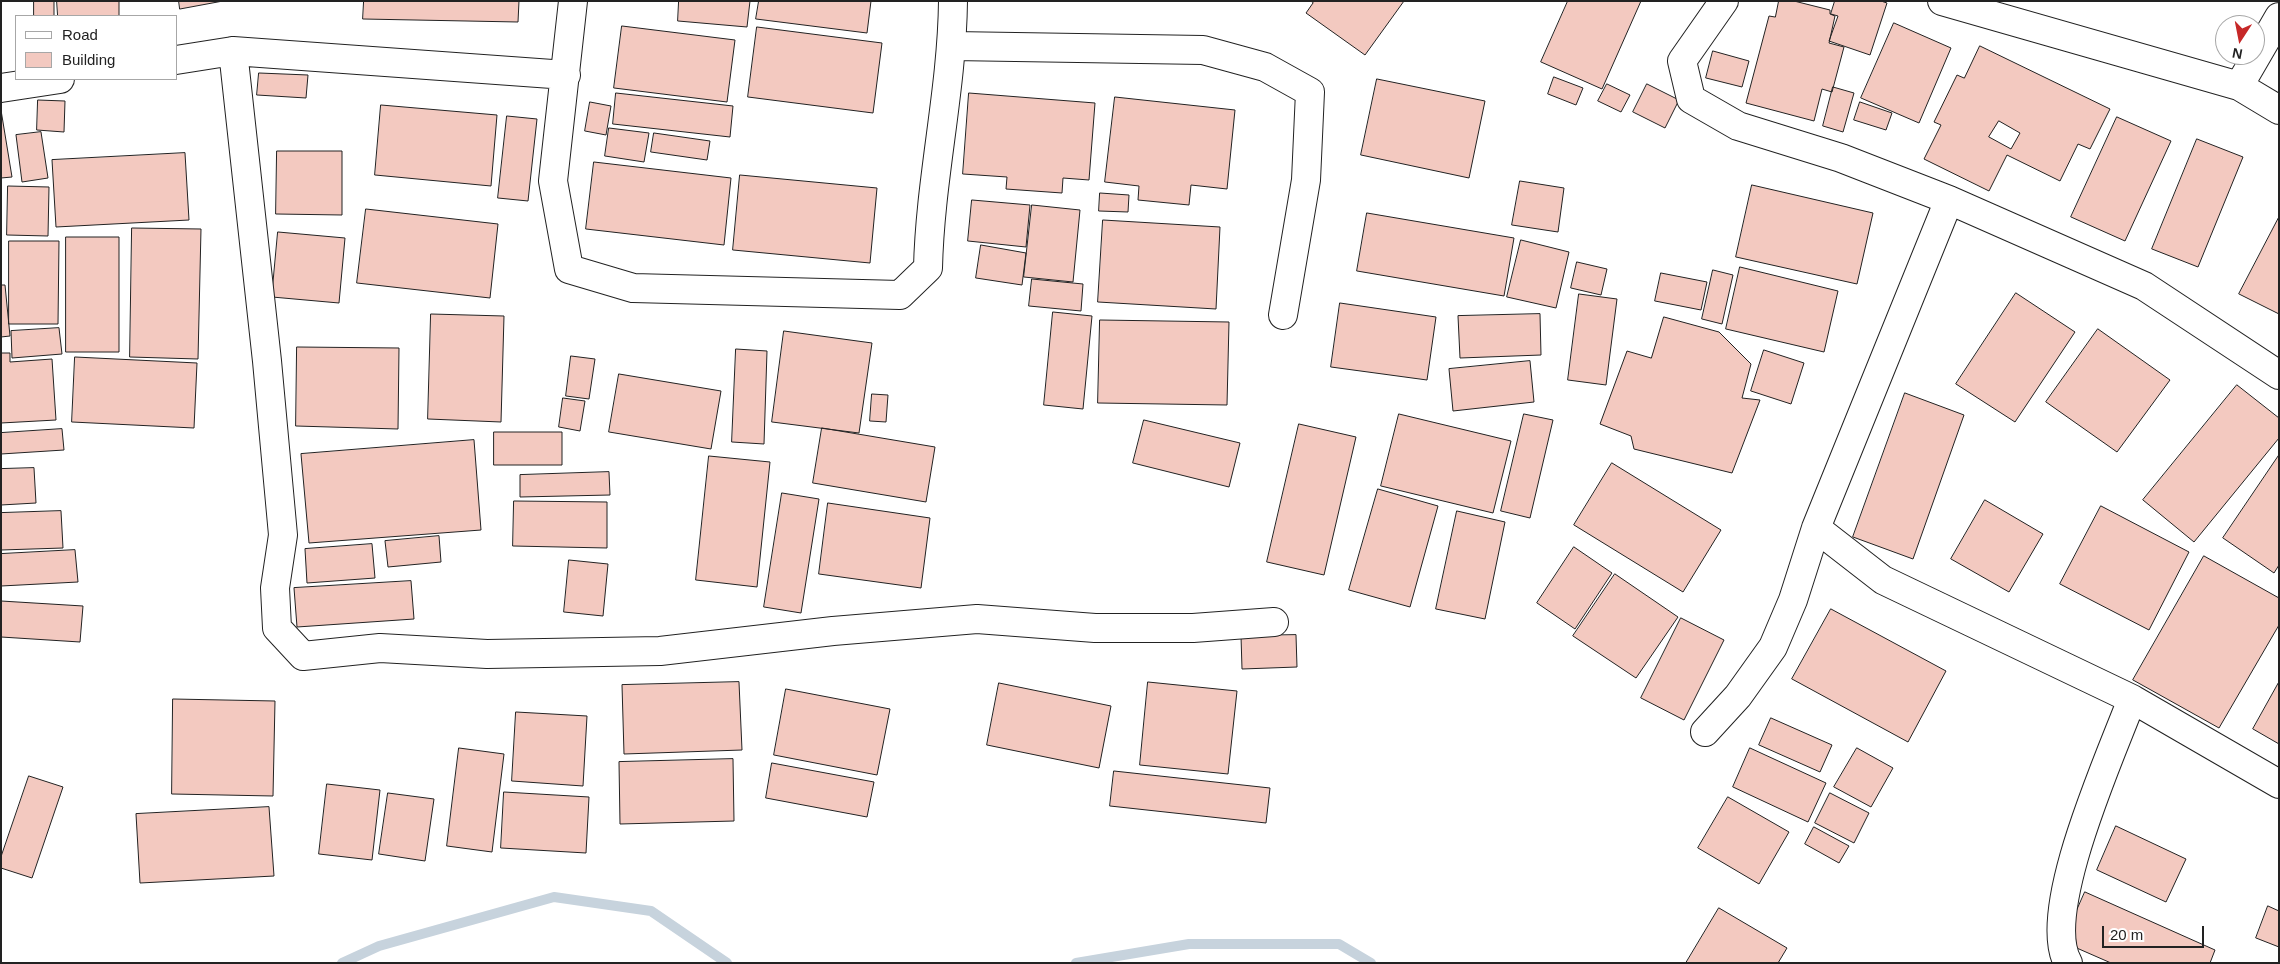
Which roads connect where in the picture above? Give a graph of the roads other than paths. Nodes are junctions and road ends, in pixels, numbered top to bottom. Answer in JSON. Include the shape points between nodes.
{"nodes":[{"id":1,"x":572,"y":1,"type":"edge"},
{"id":2,"x":953,"y":1,"type":"edge"},
{"id":3,"x":1724,"y":1,"type":"edge"},
{"id":4,"x":1942,"y":1,"type":"edge"},
{"id":5,"x":2279,"y":17,"type":"edge"},
{"id":6,"x":952,"y":46,"type":"junction"},
{"id":7,"x":233,"y":51,"type":"junction"},
{"id":8,"x":178,"y":60,"type":"edge"},
{"id":9,"x":566,"y":75,"type":"junction"},
{"id":10,"x":53,"y":80,"type":"edge"},
{"id":11,"x":2239,"y":86,"type":"junction"},
{"id":12,"x":1,"y":88,"type":"edge"},
{"id":13,"x":2279,"y":110,"type":"edge"},
{"id":14,"x":1949,"y":200,"type":"junction"},
{"id":15,"x":1283,"y":315,"type":"dead end"},
{"id":16,"x":2279,"y":375,"type":"edge"},
{"id":17,"x":1816,"y":528,"type":"junction"},
{"id":18,"x":1274,"y":622,"type":"dead end"},
{"id":19,"x":2132,"y":699,"type":"junction"},
{"id":20,"x":1704,"y":732,"type":"dead end"},
{"id":21,"x":2279,"y":784,"type":"edge"},
{"id":22,"x":2068,"y":963,"type":"edge"}],
"edges":[{"from":1,"to":9,"type":"street"},
{"from":2,"to":6,"type":"street"},
{"from":3,"to":14,"type":"street","via":[[1682,61],[1691,99],[1738,126],[1841,158]]},
{"from":4,"to":11,"type":"street"},
{"from":5,"to":11,"type":"street"},
{"from":6,"to":9,"type":"street","via":[[929,223],[928,268],[900,294],[633,288],[569,269],[553,181]]},
{"from":6,"to":15,"type":"street","via":[[1203,50],[1265,67],[1310,92],[1306,180]]},
{"from":7,"to":8,"type":"street"},
{"from":7,"to":9,"type":"street"},
{"from":7,"to":18,"type":"street","via":[[283,535],[275,588],[277,628],[303,656],[380,648],[487,654],[660,651],[833,631],[977,620],[1095,628],[1193,628]]},
{"from":10,"to":12,"type":"street"},
{"from":11,"to":13,"type":"street"},
{"from":14,"to":16,"type":"street","via":[[2144,286]]},
{"from":14,"to":17,"type":"street"},
{"from":17,"to":19,"type":"street","via":[[1883,580]]},
{"from":17,"to":20,"type":"street","via":[[1793,600],[1772,647],[1738,696]]},
{"from":19,"to":21,"type":"street"},
{"from":19,"to":22,"type":"street","via":[[2076,848],[2066,888],[2060,919],[2062,944]]}]}
